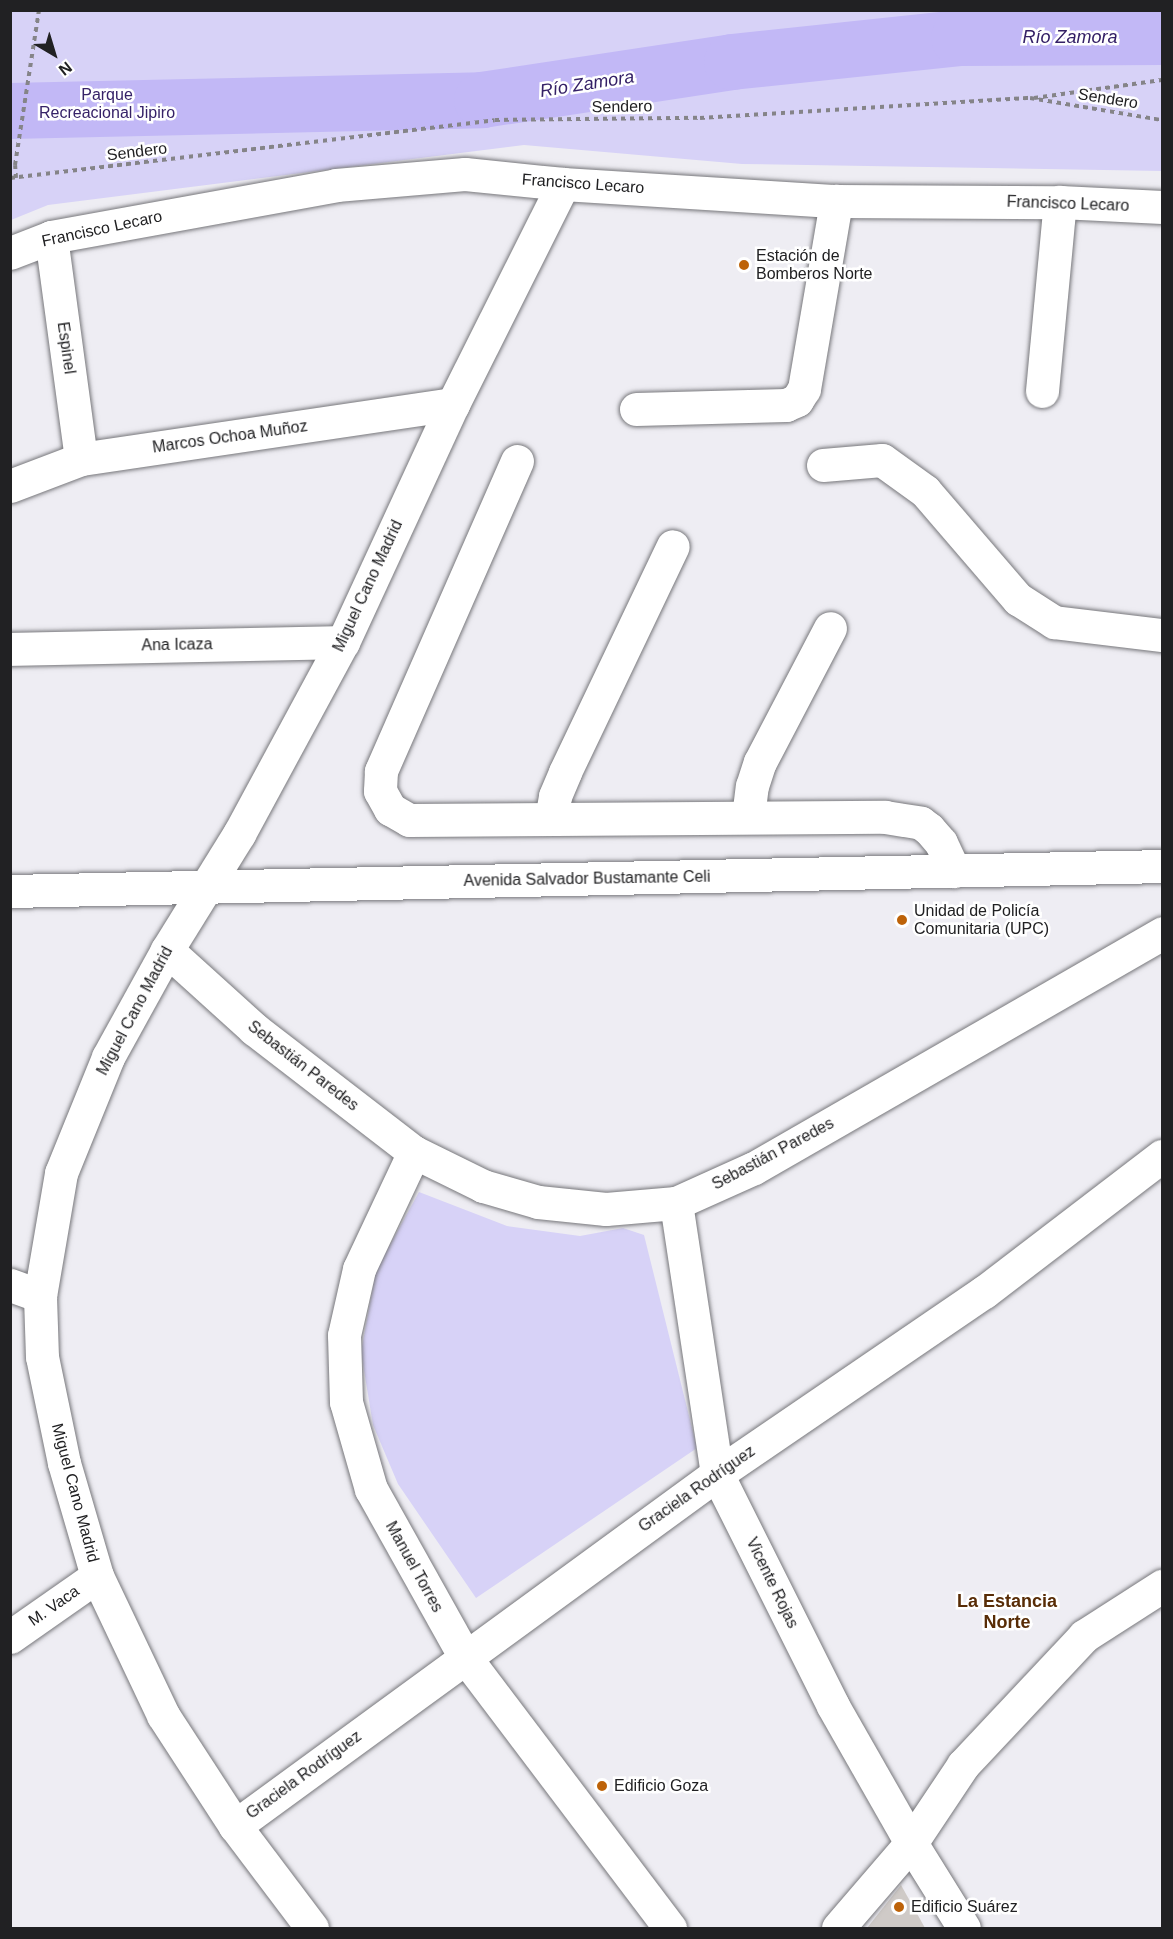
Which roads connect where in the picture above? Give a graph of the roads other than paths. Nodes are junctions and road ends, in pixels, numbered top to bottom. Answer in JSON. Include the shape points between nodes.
{"nodes":[{"id":1,"x":563,"y":184,"type":"junction"},
{"id":2,"x":836,"y":201,"type":"junction"},
{"id":3,"x":1060,"y":202,"type":"junction"},
{"id":4,"x":1162,"y":207,"type":"edge"},
{"id":5,"x":51,"y":237,"type":"junction"},
{"id":6,"x":10,"y":253,"type":"edge"},
{"id":7,"x":1042,"y":391,"type":"dead end"},
{"id":8,"x":453,"y":404,"type":"junction"},
{"id":9,"x":636,"y":409,"type":"dead end"},
{"id":10,"x":81,"y":459,"type":"junction"},
{"id":11,"x":517,"y":461,"type":"dead end"},
{"id":12,"x":823,"y":465,"type":"dead end"},
{"id":13,"x":10,"y":486,"type":"edge"},
{"id":14,"x":674,"y":546,"type":"dead end"},
{"id":15,"x":830,"y":628,"type":"dead end"},
{"id":16,"x":1162,"y":635,"type":"edge"},
{"id":17,"x":343,"y":642,"type":"junction"},
{"id":18,"x":10,"y":649,"type":"edge"},
{"id":19,"x":748,"y":818,"type":"junction"},
{"id":20,"x":551,"y":819,"type":"junction"},
{"id":21,"x":1162,"y":866,"type":"edge"},
{"id":22,"x":954,"y":871,"type":"junction"},
{"id":23,"x":206,"y":887,"type":"junction"},
{"id":24,"x":10,"y":891,"type":"edge"},
{"id":25,"x":1162,"y":933,"type":"edge"},
{"id":26,"x":167,"y":950,"type":"junction"},
{"id":27,"x":414,"y":1152,"type":"junction"},
{"id":28,"x":1162,"y":1156,"type":"edge"},
{"id":29,"x":676,"y":1203,"type":"junction"},
{"id":30,"x":25,"y":1290,"type":"edge"},
{"id":31,"x":717,"y":1474,"type":"junction"},
{"id":32,"x":97,"y":1576,"type":"junction"},
{"id":33,"x":1162,"y":1586,"type":"edge"},
{"id":34,"x":10,"y":1637,"type":"edge"},
{"id":35,"x":465,"y":1657,"type":"junction"},
{"id":36,"x":235,"y":1826,"type":"junction"},
{"id":37,"x":911,"y":1843,"type":"junction"},
{"id":38,"x":312,"y":1929,"type":"edge"},
{"id":39,"x":670,"y":1929,"type":"edge"},
{"id":40,"x":838,"y":1929,"type":"edge"},
{"id":41,"x":964,"y":1929,"type":"edge"}],
"edges":[{"from":1,"to":2,"type":"street","name":"Francisco Lecaro"},
{"from":1,"to":5,"type":"street","name":"Francisco Lecaro","via":[[465,174],[336,185]]},
{"from":1,"to":8,"type":"street","name":"Miguel Cano Madrid"},
{"from":2,"to":3,"type":"street","name":"Francisco Lecaro"},
{"from":2,"to":9,"type":"street","via":[[804,390],[796,399],[786,405]]},
{"from":3,"to":4,"type":"street","name":"Francisco Lecaro"},
{"from":3,"to":7,"type":"street"},
{"from":5,"to":6,"type":"street","name":"Francisco Lecaro"},
{"from":5,"to":10,"type":"street","name":"Espinel"},
{"from":8,"to":10,"type":"street","name":"Marcos Ochoa Muñoz"},
{"from":8,"to":17,"type":"street","name":"Miguel Cano Madrid"},
{"from":10,"to":13,"type":"street","name":"Marcos Ochoa Muñoz"},
{"from":11,"to":20,"type":"street","via":[[379,781],[390,809],[409,820]]},
{"from":12,"to":16,"type":"street","via":[[882,460],[925,491],[1018,599],[1054,622]]},
{"from":14,"to":20,"type":"street","via":[[565,772]]},
{"from":15,"to":19,"type":"street","via":[[760,762]]},
{"from":17,"to":18,"type":"street","name":"Ana Icaza"},
{"from":17,"to":23,"type":"street","name":"Miguel Cano Madrid"},
{"from":19,"to":20,"type":"street"},
{"from":19,"to":22,"type":"street","via":[[885,817],[921,823],[937,837]]},
{"from":21,"to":22,"type":"street","name":"Avenida Salvador Bustamante Celi"},
{"from":22,"to":23,"type":"street","name":"Avenida Salvador Bustamante Celi"},
{"from":23,"to":24,"type":"street","name":"Avenida Salvador Bustamante Celi"},
{"from":23,"to":26,"type":"street","name":"Miguel Cano Madrid"},
{"from":25,"to":29,"type":"street","name":"Sebastián Paredes","via":[[754,1168]]},
{"from":26,"to":27,"type":"street","name":"Sebastián Paredes","via":[[254,1029]]},
{"from":26,"to":30,"type":"street","name":"Miguel Cano Madrid","via":[[108,1057],[61,1173]]},
{"from":27,"to":29,"type":"street","name":"Sebastián Paredes","via":[[483,1186],[538,1202],[606,1209]]},
{"from":27,"to":35,"type":"street","name":"Manuel Torres","via":[[359,1269],[344,1335],[346,1402],[371,1489]]},
{"from":28,"to":31,"type":"street","name":"Graciela Rodríguez","via":[[984,1292]]},
{"from":29,"to":31,"type":"street","name":"Vicente Rojas"},
{"from":30,"to":32,"type":"street","name":"Miguel Cano Madrid","via":[[64,1463]]},
{"from":31,"to":35,"type":"street","name":"Graciela Rodríguez"},
{"from":31,"to":37,"type":"street","name":"Vicente Rojas","via":[[833,1706]]},
{"from":32,"to":34,"type":"street","name":"M. Vaca"},
{"from":32,"to":36,"type":"street","name":"Miguel Cano Madrid","via":[[163,1715]]},
{"from":33,"to":37,"type":"street","via":[[1084,1636],[963,1765]]},
{"from":35,"to":36,"type":"street","name":"Graciela Rodríguez"},
{"from":35,"to":39,"type":"street","name":"Manuel Torres"},
{"from":36,"to":38,"type":"street","name":"Miguel Cano Madrid"},
{"from":37,"to":40,"type":"street"},
{"from":37,"to":41,"type":"street","name":"Vicente Rojas"}]}
